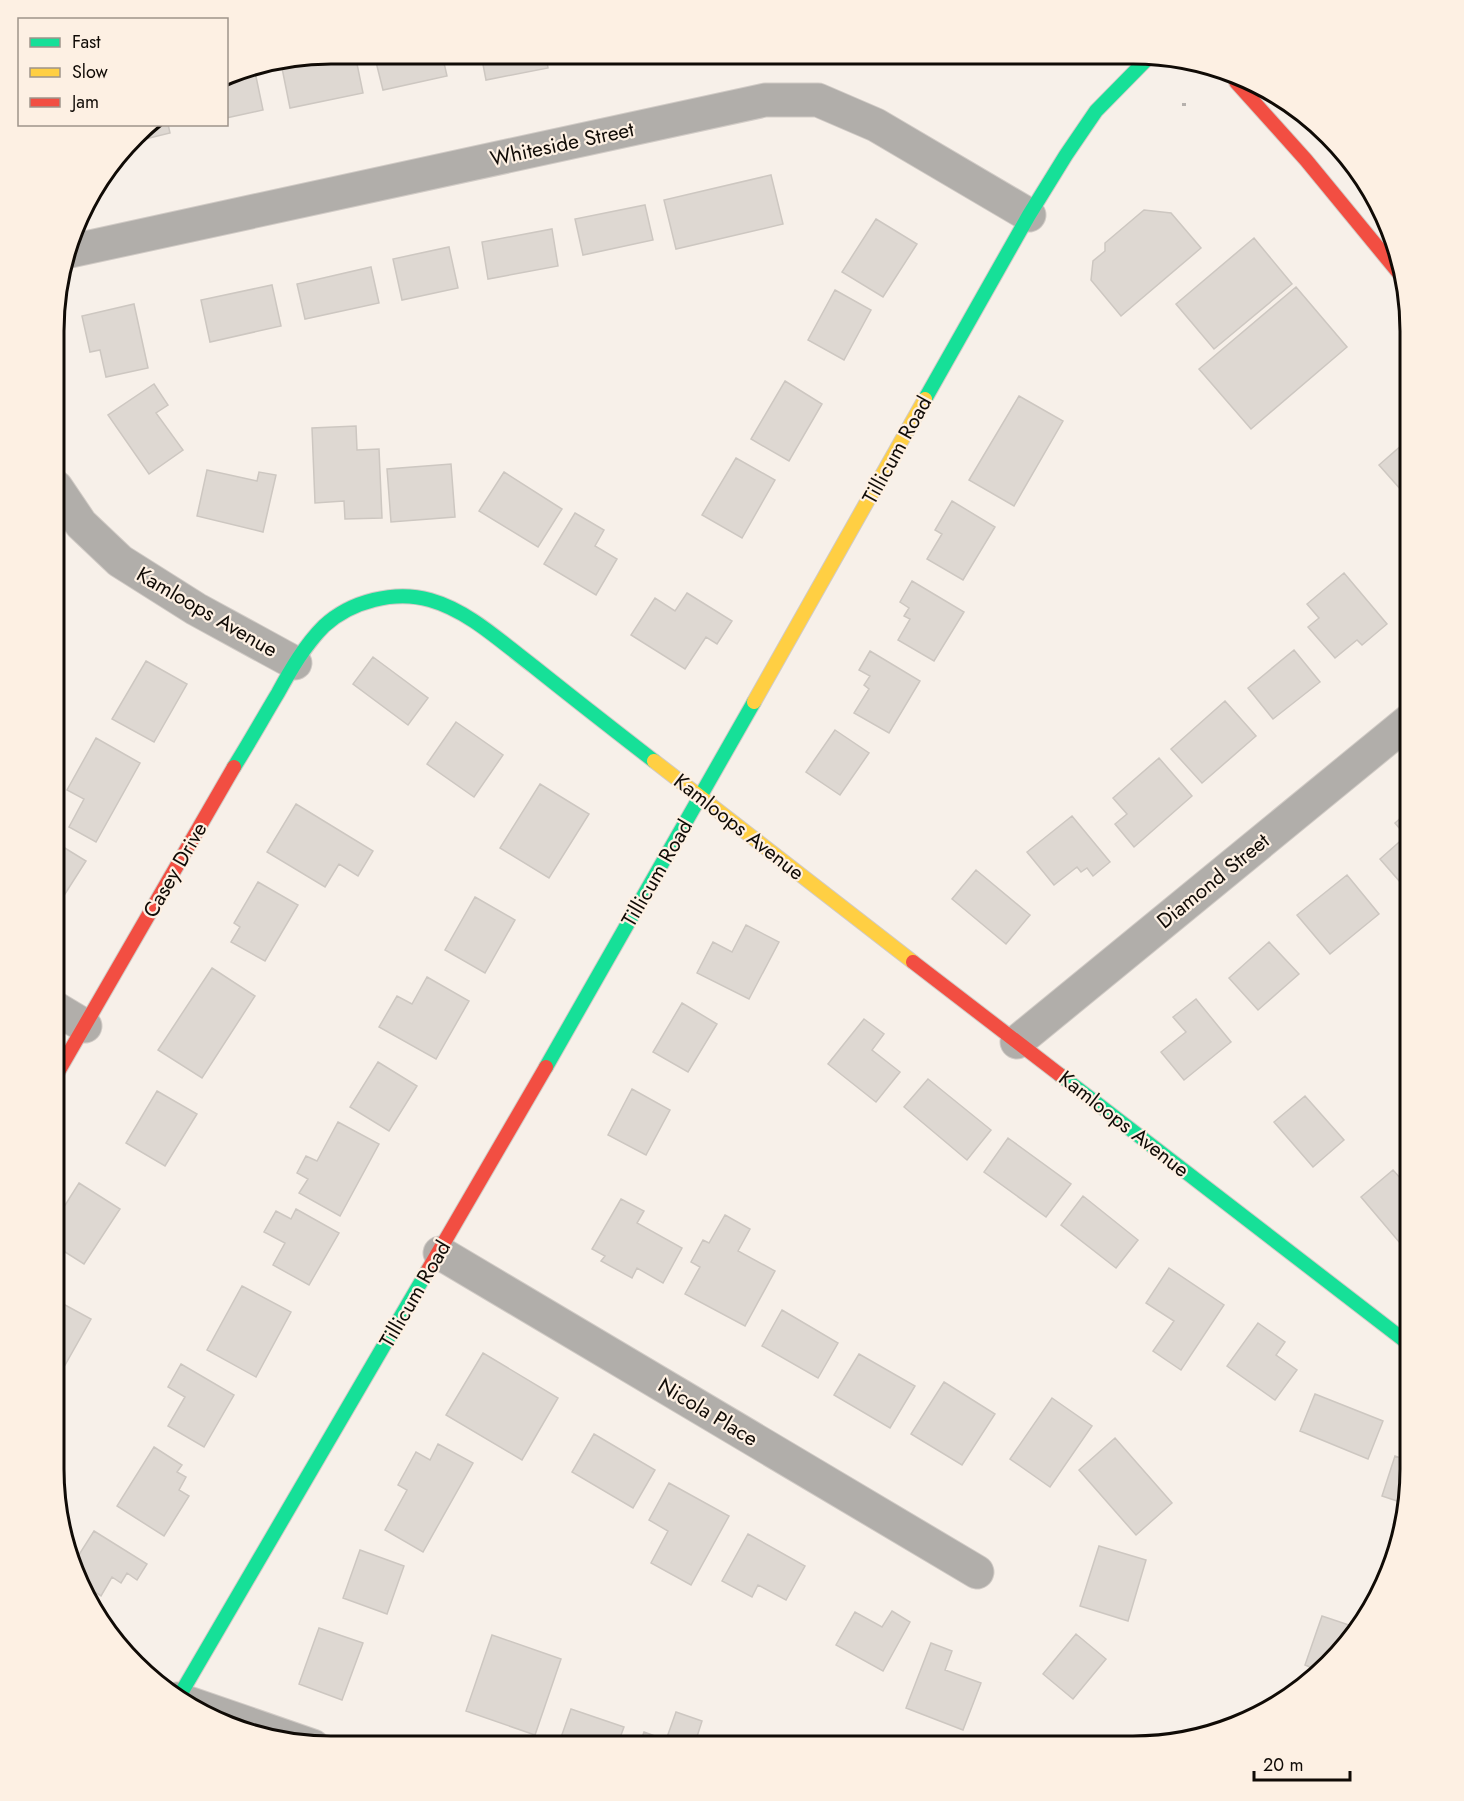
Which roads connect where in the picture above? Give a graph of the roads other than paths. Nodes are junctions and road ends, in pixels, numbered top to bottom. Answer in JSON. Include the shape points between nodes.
{"nodes":[{"id":1,"x":1142,"y":65,"type":"edge"},
{"id":2,"x":1241,"y":88,"type":"edge"},
{"id":3,"x":1029,"y":215,"type":"junction"},
{"id":4,"x":78,"y":249,"type":"edge"},
{"id":5,"x":1390,"y":262,"type":"edge"},
{"id":6,"x":64,"y":499,"type":"edge"},
{"id":7,"x":295,"y":663,"type":"junction"},
{"id":8,"x":1400,"y":728,"type":"edge"},
{"id":9,"x":700,"y":798,"type":"junction"},
{"id":10,"x":64,"y":1013,"type":"edge"},
{"id":11,"x":85,"y":1026,"type":"junction"},
{"id":12,"x":1017,"y":1042,"type":"junction"},
{"id":13,"x":64,"y":1062,"type":"edge"},
{"id":14,"x":440,"y":1253,"type":"junction"},
{"id":15,"x":1400,"y":1337,"type":"edge"},
{"id":16,"x":977,"y":1572,"type":"dead end"},
{"id":17,"x":182,"y":1691,"type":"edge"}],
"edges":[{"from":1,"to":3,"type":"street","name":"Tillicum Road","via":[[1096,111]]},
{"from":2,"to":5,"type":"street"},
{"from":3,"to":4,"type":"street","name":"Whiteside Street","via":[[876,125],[818,100],[765,100]]},
{"from":3,"to":9,"type":"street","name":"Tillicum Road"},
{"from":6,"to":7,"type":"street","name":"Kamloops Avenue","via":[[81,525],[120,561],[196,609]]},
{"from":7,"to":9,"type":"street","name":"Kamloops Avenue","via":[[312,637],[336,615],[374,599],[431,600],[480,625]]},
{"from":7,"to":11,"type":"street","name":"Casey Drive"},
{"from":8,"to":12,"type":"street","name":"Diamond Street"},
{"from":9,"to":12,"type":"street","name":"Kamloops Avenue"},
{"from":9,"to":14,"type":"street","name":"Tillicum Road"},
{"from":10,"to":11,"type":"street"},
{"from":11,"to":13,"type":"street","name":"Casey Drive"},
{"from":12,"to":15,"type":"street","name":"Kamloops Avenue"},
{"from":14,"to":16,"type":"street","name":"Nicola Place"},
{"from":14,"to":17,"type":"street","name":"Tillicum Road"}]}
